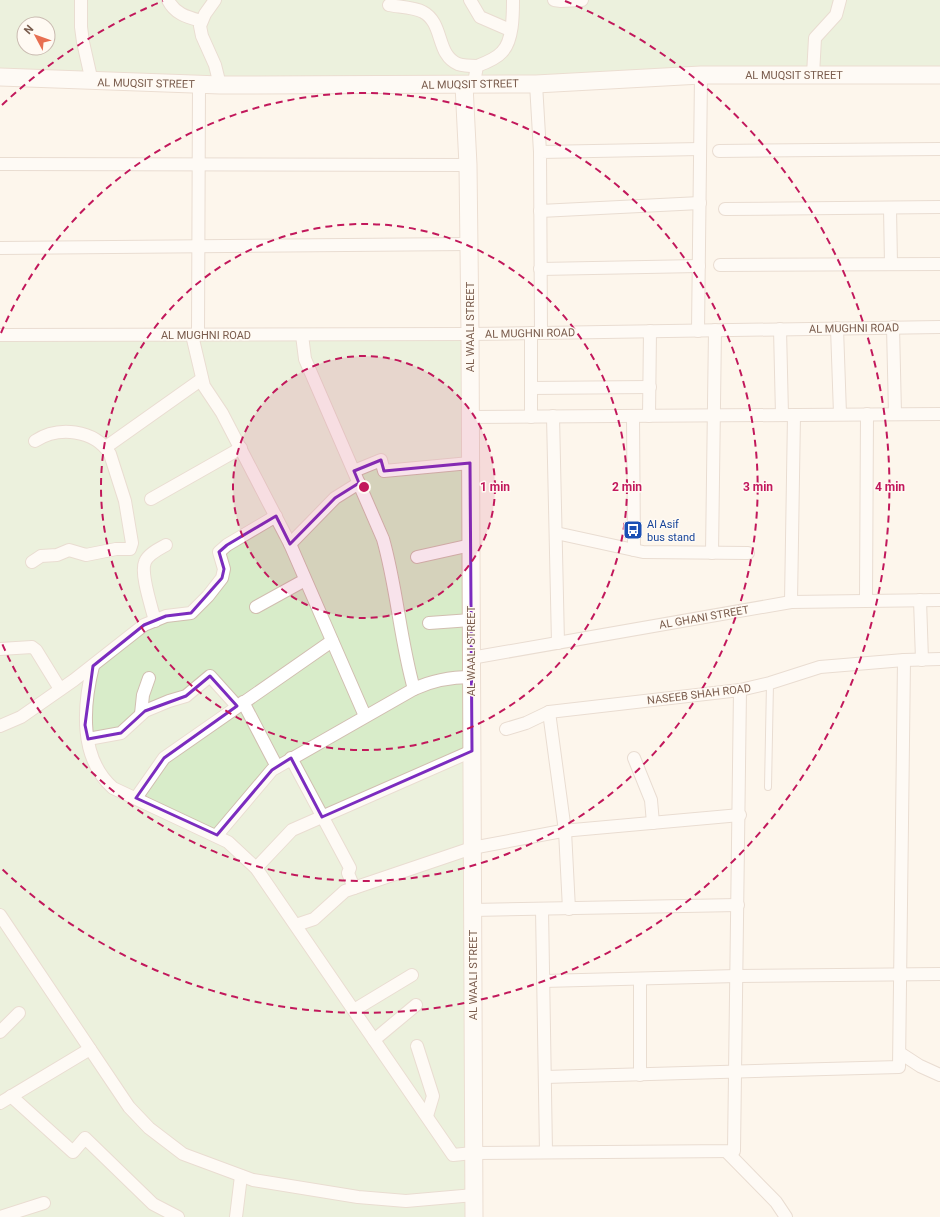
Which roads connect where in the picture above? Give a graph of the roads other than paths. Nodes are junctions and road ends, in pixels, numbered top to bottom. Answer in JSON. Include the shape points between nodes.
{"nodes":[{"id":1,"x":82,"y":0,"type":"edge"},
{"id":2,"x":168,"y":0,"type":"edge"},
{"id":3,"x":215,"y":0,"type":"edge"},
{"id":4,"x":470,"y":0,"type":"edge"},
{"id":5,"x":513,"y":0,"type":"edge"},
{"id":6,"x":554,"y":0,"type":"edge"},
{"id":7,"x":582,"y":0,"type":"edge"},
{"id":8,"x":840,"y":0,"type":"edge"},
{"id":9,"x":389,"y":5,"type":"dead end"},
{"id":10,"x":202,"y":21,"type":"junction"},
{"id":11,"x":510,"y":30,"type":"junction"},
{"id":12,"x":477,"y":66,"type":"junction"},
{"id":13,"x":701,"y":75,"type":"junction"},
{"id":14,"x":813,"y":75,"type":"junction"},
{"id":15,"x":940,"y":75,"type":"edge"},
{"id":16,"x":0,"y":77,"type":"edge"},
{"id":17,"x":92,"y":82,"type":"junction"},
{"id":18,"x":199,"y":84,"type":"junction"},
{"id":19,"x":469,"y":84,"type":"junction"},
{"id":20,"x":536,"y":84,"type":"junction"},
{"id":21,"x":220,"y":85,"type":"junction"},
{"id":22,"x":700,"y":150,"type":"junction"},
{"id":23,"x":940,"y":150,"type":"edge"},
{"id":24,"x":719,"y":151,"type":"dead end"},
{"id":25,"x":540,"y":152,"type":"junction"},
{"id":26,"x":0,"y":164,"type":"edge"},
{"id":27,"x":200,"y":165,"type":"junction"},
{"id":28,"x":468,"y":165,"type":"junction"},
{"id":29,"x":700,"y":203,"type":"junction"},
{"id":30,"x":940,"y":207,"type":"edge"},
{"id":31,"x":890,"y":208,"type":"junction"},
{"id":32,"x":725,"y":209,"type":"dead end"},
{"id":33,"x":540,"y":211,"type":"junction"},
{"id":34,"x":469,"y":244,"type":"junction"},
{"id":35,"x":199,"y":246,"type":"junction"},
{"id":36,"x":0,"y":248,"type":"edge"},
{"id":37,"x":891,"y":264,"type":"junction"},
{"id":38,"x":940,"y":264,"type":"edge"},
{"id":39,"x":720,"y":265,"type":"dead end"},
{"id":40,"x":699,"y":266,"type":"junction"},
{"id":41,"x":540,"y":269,"type":"junction"},
{"id":42,"x":893,"y":327,"type":"junction"},
{"id":43,"x":940,"y":327,"type":"edge"},
{"id":44,"x":837,"y":328,"type":"junction"},
{"id":45,"x":780,"y":329,"type":"junction"},
{"id":46,"x":698,"y":330,"type":"junction"},
{"id":47,"x":715,"y":330,"type":"junction"},
{"id":48,"x":650,"y":331,"type":"junction"},
{"id":49,"x":536,"y":333,"type":"junction"},
{"id":50,"x":470,"y":334,"type":"junction"},
{"id":51,"x":0,"y":335,"type":"edge"},
{"id":52,"x":195,"y":335,"type":"junction"},
{"id":53,"x":302,"y":335,"type":"junction"},
{"id":54,"x":202,"y":379,"type":"junction"},
{"id":55,"x":650,"y":387,"type":"junction"},
{"id":56,"x":531,"y":388,"type":"junction"},
{"id":57,"x":840,"y":414,"type":"junction"},
{"id":58,"x":867,"y":414,"type":"junction"},
{"id":59,"x":896,"y":414,"type":"junction"},
{"id":60,"x":940,"y":414,"type":"edge"},
{"id":61,"x":714,"y":415,"type":"junction"},
{"id":62,"x":788,"y":415,"type":"junction"},
{"id":63,"x":553,"y":416,"type":"junction"},
{"id":64,"x":633,"y":416,"type":"junction"},
{"id":65,"x":649,"y":416,"type":"junction"},
{"id":66,"x":470,"y":417,"type":"junction"},
{"id":67,"x":531,"y":417,"type":"junction"},
{"id":68,"x":35,"y":441,"type":"dead end"},
{"id":69,"x":106,"y":447,"type":"junction"},
{"id":70,"x":242,"y":448,"type":"junction"},
{"id":71,"x":470,"y":463,"type":"junction"},
{"id":72,"x":354,"y":471,"type":"junction"},
{"id":73,"x":359,"y":482,"type":"junction"},
{"id":74,"x":151,"y":499,"type":"dead end"},
{"id":75,"x":276,"y":516,"type":"junction"},
{"id":76,"x":556,"y":533,"type":"junction"},
{"id":77,"x":290,"y":544,"type":"junction"},
{"id":78,"x":166,"y":545,"type":"dead end"},
{"id":79,"x":471,"y":545,"type":"junction"},
{"id":80,"x":634,"y":550,"type":"junction"},
{"id":81,"x":712,"y":552,"type":"junction"},
{"id":82,"x":748,"y":553,"type":"dead end"},
{"id":83,"x":417,"y":557,"type":"dead end"},
{"id":84,"x":32,"y":562,"type":"dead end"},
{"id":85,"x":305,"y":580,"type":"junction"},
{"id":86,"x":866,"y":600,"type":"junction"},
{"id":87,"x":920,"y":600,"type":"junction"},
{"id":88,"x":940,"y":600,"type":"edge"},
{"id":89,"x":792,"y":602,"type":"junction"},
{"id":90,"x":256,"y":607,"type":"dead end"},
{"id":91,"x":471,"y":620,"type":"junction"},
{"id":92,"x":155,"y":621,"type":"junction"},
{"id":93,"x":429,"y":623,"type":"dead end"},
{"id":94,"x":332,"y":640,"type":"junction"},
{"id":95,"x":558,"y":643,"type":"junction"},
{"id":96,"x":0,"y":649,"type":"edge"},
{"id":97,"x":471,"y":658,"type":"junction"},
{"id":98,"x":904,"y":660,"type":"junction"},
{"id":99,"x":922,"y":660,"type":"junction"},
{"id":100,"x":940,"y":660,"type":"edge"},
{"id":101,"x":93,"y":666,"type":"junction"},
{"id":102,"x":471,"y":677,"type":"junction"},
{"id":103,"x":148,"y":678,"type":"dead end"},
{"id":104,"x":770,"y":683,"type":"junction"},
{"id":105,"x":60,"y":689,"type":"junction"},
{"id":106,"x":414,"y":689,"type":"junction"},
{"id":107,"x":740,"y":690,"type":"junction"},
{"id":108,"x":240,"y":704,"type":"junction"},
{"id":109,"x":549,"y":712,"type":"junction"},
{"id":110,"x":141,"y":714,"type":"junction"},
{"id":111,"x":365,"y":716,"type":"junction"},
{"id":112,"x":0,"y":726,"type":"edge"},
{"id":113,"x":506,"y":729,"type":"dead end"},
{"id":114,"x":88,"y":739,"type":"junction"},
{"id":115,"x":472,"y":751,"type":"junction"},
{"id":116,"x":291,"y":758,"type":"junction"},
{"id":117,"x":634,"y":758,"type":"dead end"},
{"id":118,"x":278,"y":766,"type":"junction"},
{"id":119,"x":768,"y":787,"type":"dead end"},
{"id":120,"x":136,"y":798,"type":"junction"},
{"id":121,"x":740,"y":815,"type":"junction"},
{"id":122,"x":322,"y":817,"type":"junction"},
{"id":123,"x":654,"y":823,"type":"junction"},
{"id":124,"x":565,"y":831,"type":"junction"},
{"id":125,"x":217,"y":835,"type":"junction"},
{"id":126,"x":472,"y":848,"type":"junction"},
{"id":127,"x":256,"y":868,"type":"junction"},
{"id":128,"x":354,"y":888,"type":"junction"},
{"id":129,"x":738,"y":906,"type":"junction"},
{"id":130,"x":569,"y":908,"type":"junction"},
{"id":131,"x":542,"y":909,"type":"junction"},
{"id":132,"x":472,"y":910,"type":"junction"},
{"id":133,"x":0,"y":915,"type":"edge"},
{"id":134,"x":296,"y":925,"type":"junction"},
{"id":135,"x":412,"y":974,"type":"dead end"},
{"id":136,"x":901,"y":974,"type":"junction"},
{"id":137,"x":940,"y":974,"type":"edge"},
{"id":138,"x":737,"y":976,"type":"junction"},
{"id":139,"x":640,"y":979,"type":"junction"},
{"id":140,"x":543,"y":981,"type":"junction"},
{"id":141,"x":416,"y":1005,"type":"dead end"},
{"id":142,"x":354,"y":1010,"type":"junction"},
{"id":143,"x":19,"y":1013,"type":"dead end"},
{"id":144,"x":0,"y":1032,"type":"edge"},
{"id":145,"x":374,"y":1040,"type":"junction"},
{"id":146,"x":417,"y":1046,"type":"dead end"},
{"id":147,"x":90,"y":1049,"type":"junction"},
{"id":148,"x":900,"y":1053,"type":"junction"},
{"id":149,"x":735,"y":1072,"type":"junction"},
{"id":150,"x":640,"y":1075,"type":"junction"},
{"id":151,"x":940,"y":1075,"type":"edge"},
{"id":152,"x":545,"y":1078,"type":"junction"},
{"id":153,"x":11,"y":1096,"type":"junction"},
{"id":154,"x":0,"y":1102,"type":"edge"},
{"id":155,"x":426,"y":1116,"type":"junction"},
{"id":156,"x":546,"y":1152,"type":"junction"},
{"id":157,"x":727,"y":1152,"type":"junction"},
{"id":158,"x":473,"y":1153,"type":"junction"},
{"id":159,"x":241,"y":1176,"type":"junction"},
{"id":160,"x":474,"y":1195,"type":"junction"},
{"id":161,"x":44,"y":1203,"type":"dead end"},
{"id":162,"x":0,"y":1217,"type":"edge"},
{"id":163,"x":178,"y":1217,"type":"edge"},
{"id":164,"x":236,"y":1217,"type":"edge"},
{"id":165,"x":474,"y":1217,"type":"edge"},
{"id":166,"x":786,"y":1217,"type":"edge"}],
"edges":[{"from":1,"to":17,"type":"street","via":[[81,27]]},
{"from":2,"to":10,"type":"street","via":[[172,8],[181,14]]},
{"from":3,"to":10,"type":"street"},
{"from":4,"to":11,"type":"street","via":[[480,17]]},
{"from":5,"to":11,"type":"street"},
{"from":6,"to":7,"type":"street"},
{"from":8,"to":14,"type":"street","via":[[836,15],[815,38]]},
{"from":9,"to":12,"type":"street","via":[[421,10],[427,14],[436,28],[445,54],[459,64]]},
{"from":10,"to":21,"type":"street","via":[[202,36],[215,65]]},
{"from":11,"to":12,"type":"street","via":[[509,40],[502,52]]},
{"from":12,"to":19,"type":"street"},
{"from":13,"to":14,"type":"street","name":"AL MUQSIT STREET"},
{"from":13,"to":20,"type":"street","name":"AL MUQSIT STREET"},
{"from":13,"to":22,"type":"street"},
{"from":14,"to":15,"type":"street","name":"AL MUQSIT STREET"},
{"from":16,"to":17,"type":"street","name":"AL MUQSIT STREET"},
{"from":17,"to":18,"type":"street","name":"AL MUQSIT STREET"},
{"from":18,"to":21,"type":"street","name":"AL MUQSIT STREET"},
{"from":18,"to":27,"type":"street"},
{"from":19,"to":20,"type":"street","name":"AL MUQSIT STREET"},
{"from":19,"to":21,"type":"street","name":"AL MUQSIT STREET"},
{"from":19,"to":28,"type":"street","name":"AL WAALI STREET"},
{"from":20,"to":25,"type":"street"},
{"from":22,"to":25,"type":"street"},
{"from":22,"to":29,"type":"street"},
{"from":23,"to":24,"type":"street"},
{"from":25,"to":33,"type":"street"},
{"from":26,"to":27,"type":"street"},
{"from":27,"to":28,"type":"street"},
{"from":27,"to":35,"type":"street"},
{"from":28,"to":34,"type":"street","name":"AL WAALI STREET"},
{"from":29,"to":33,"type":"street"},
{"from":29,"to":40,"type":"street"},
{"from":30,"to":31,"type":"street"},
{"from":31,"to":32,"type":"street"},
{"from":31,"to":37,"type":"street"},
{"from":33,"to":41,"type":"street"},
{"from":34,"to":35,"type":"street"},
{"from":34,"to":50,"type":"street","name":"AL WAALI STREET"},
{"from":35,"to":36,"type":"street"},
{"from":35,"to":52,"type":"street"},
{"from":37,"to":38,"type":"street"},
{"from":37,"to":39,"type":"street"},
{"from":40,"to":41,"type":"street"},
{"from":40,"to":46,"type":"street"},
{"from":41,"to":49,"type":"street"},
{"from":42,"to":43,"type":"street","name":"AL MUGHNI ROAD"},
{"from":42,"to":44,"type":"street","name":"AL MUGHNI ROAD"},
{"from":42,"to":59,"type":"street"},
{"from":44,"to":45,"type":"street","name":"AL MUGHNI ROAD"},
{"from":44,"to":57,"type":"street"},
{"from":45,"to":47,"type":"street","name":"AL MUGHNI ROAD"},
{"from":45,"to":62,"type":"street"},
{"from":46,"to":47,"type":"street","name":"AL MUGHNI ROAD"},
{"from":46,"to":48,"type":"street","name":"AL MUGHNI ROAD"},
{"from":47,"to":61,"type":"street"},
{"from":48,"to":49,"type":"street","name":"AL MUGHNI ROAD"},
{"from":48,"to":55,"type":"street"},
{"from":49,"to":50,"type":"street","name":"AL MUGHNI ROAD"},
{"from":49,"to":56,"type":"street"},
{"from":50,"to":53,"type":"street","name":"AL MUGHNI ROAD"},
{"from":50,"to":66,"type":"street","name":"AL WAALI STREET"},
{"from":51,"to":52,"type":"street","name":"AL MUGHNI ROAD"},
{"from":52,"to":53,"type":"street","name":"AL MUGHNI ROAD"},
{"from":52,"to":54,"type":"street"},
{"from":53,"to":72,"type":"street","via":[[305,359]]},
{"from":54,"to":69,"type":"street"},
{"from":54,"to":70,"type":"street"},
{"from":55,"to":56,"type":"street"},
{"from":55,"to":65,"type":"street"},
{"from":56,"to":67,"type":"street"},
{"from":57,"to":58,"type":"street"},
{"from":57,"to":62,"type":"street"},
{"from":58,"to":59,"type":"street"},
{"from":58,"to":86,"type":"street"},
{"from":59,"to":60,"type":"street"},
{"from":61,"to":62,"type":"street"},
{"from":61,"to":65,"type":"street"},
{"from":61,"to":81,"type":"street"},
{"from":62,"to":89,"type":"street"},
{"from":63,"to":64,"type":"street"},
{"from":63,"to":67,"type":"street"},
{"from":63,"to":76,"type":"street"},
{"from":64,"to":65,"type":"street"},
{"from":64,"to":80,"type":"street"},
{"from":66,"to":67,"type":"street"},
{"from":66,"to":71,"type":"street","name":"AL WAALI STREET"},
{"from":68,"to":69,"type":"street","via":[[54,432],[67,431],[90,437]]},
{"from":69,"to":84,"type":"street","via":[[125,501],[132,547],[127,550],[116,549],[86,555],[69,550],[57,555],[41,556]]},
{"from":70,"to":74,"type":"street"},
{"from":70,"to":75,"type":"street"},
{"from":71,"to":72,"type":"street","via":[[384,471],[381,460]]},
{"from":71,"to":79,"type":"street","name":"AL WAALI STREET"},
{"from":72,"to":73,"type":"street"},
{"from":73,"to":77,"type":"street","via":[[335,498]]},
{"from":73,"to":106,"type":"street","via":[[383,539],[390,564],[408,669]]},
{"from":75,"to":77,"type":"street"},
{"from":75,"to":92,"type":"street","via":[[219,552],[224,569],[222,578],[191,613],[166,616]]},
{"from":76,"to":80,"type":"street"},
{"from":76,"to":95,"type":"street"},
{"from":77,"to":85,"type":"street"},
{"from":78,"to":92,"type":"street","via":[[150,555],[144,563],[144,576]]},
{"from":79,"to":83,"type":"street"},
{"from":79,"to":91,"type":"street","name":"AL WAALI STREET"},
{"from":80,"to":81,"type":"street"},
{"from":81,"to":82,"type":"street"},
{"from":85,"to":90,"type":"street"},
{"from":85,"to":94,"type":"street"},
{"from":86,"to":87,"type":"street","name":"AL GHANI STREET"},
{"from":86,"to":89,"type":"street","name":"AL GHANI STREET"},
{"from":87,"to":88,"type":"street","name":"AL GHANI STREET"},
{"from":87,"to":99,"type":"street"},
{"from":89,"to":95,"type":"street","name":"AL GHANI STREET"},
{"from":91,"to":93,"type":"street"},
{"from":91,"to":97,"type":"street","name":"AL WAALI STREET"},
{"from":92,"to":101,"type":"street","via":[[144,625]]},
{"from":94,"to":108,"type":"street"},
{"from":94,"to":111,"type":"street"},
{"from":95,"to":97,"type":"street","name":"AL GHANI STREET"},
{"from":96,"to":105,"type":"street","via":[[36,650]]},
{"from":97,"to":102,"type":"street","name":"AL WAALI STREET"},
{"from":98,"to":99,"type":"street","name":"NASEEB SHAH ROAD"},
{"from":98,"to":104,"type":"street","name":"NASEEB SHAH ROAD","via":[[820,667]]},
{"from":98,"to":136,"type":"street"},
{"from":99,"to":100,"type":"street","name":"NASEEB SHAH ROAD"},
{"from":101,"to":105,"type":"street"},
{"from":101,"to":114,"type":"street","via":[[84,725]]},
{"from":102,"to":106,"type":"street","via":[[450,677]]},
{"from":102,"to":115,"type":"street","name":"AL WAALI STREET"},
{"from":103,"to":110,"type":"street","via":[[142,695]]},
{"from":104,"to":107,"type":"street","name":"NASEEB SHAH ROAD"},
{"from":104,"to":119,"type":"lane"},
{"from":105,"to":112,"type":"street","via":[[20,717]]},
{"from":106,"to":111,"type":"street"},
{"from":107,"to":109,"type":"street","name":"NASEEB SHAH ROAD"},
{"from":107,"to":121,"type":"street"},
{"from":108,"to":110,"type":"street","via":[[210,676],[186,696]]},
{"from":108,"to":118,"type":"street"},
{"from":108,"to":120,"type":"street","via":[[164,758]]},
{"from":109,"to":113,"type":"street","name":"NASEEB SHAH ROAD"},
{"from":109,"to":124,"type":"street"},
{"from":110,"to":114,"type":"street","via":[[122,733]]},
{"from":111,"to":116,"type":"street"},
{"from":114,"to":120,"type":"street","via":[[94,764],[103,780],[113,788]]},
{"from":115,"to":122,"type":"street"},
{"from":115,"to":126,"type":"street","name":"AL WAALI STREET"},
{"from":116,"to":118,"type":"street"},
{"from":116,"to":122,"type":"street"},
{"from":117,"to":123,"type":"street","via":[[651,800]]},
{"from":118,"to":125,"type":"street"},
{"from":120,"to":125,"type":"street"},
{"from":121,"to":123,"type":"street"},
{"from":121,"to":129,"type":"street"},
{"from":122,"to":127,"type":"street","via":[[292,830]]},
{"from":122,"to":128,"type":"street","via":[[350,868],[348,873]]},
{"from":123,"to":124,"type":"street"},
{"from":124,"to":126,"type":"street"},
{"from":124,"to":130,"type":"street"},
{"from":125,"to":127,"type":"street"},
{"from":126,"to":128,"type":"street"},
{"from":126,"to":132,"type":"street","name":"AL WAALI STREET"},
{"from":127,"to":134,"type":"street"},
{"from":128,"to":134,"type":"street","via":[[345,891],[314,919]]},
{"from":129,"to":130,"type":"street"},
{"from":129,"to":138,"type":"street"},
{"from":130,"to":131,"type":"street"},
{"from":131,"to":132,"type":"street"},
{"from":131,"to":140,"type":"street"},
{"from":132,"to":158,"type":"street","name":"AL WAALI STREET"},
{"from":133,"to":147,"type":"street"},
{"from":134,"to":142,"type":"street"},
{"from":135,"to":142,"type":"street"},
{"from":136,"to":137,"type":"street"},
{"from":136,"to":138,"type":"street"},
{"from":136,"to":148,"type":"street"},
{"from":138,"to":139,"type":"street"},
{"from":138,"to":149,"type":"street"},
{"from":139,"to":140,"type":"street"},
{"from":139,"to":150,"type":"street"},
{"from":140,"to":152,"type":"street"},
{"from":141,"to":145,"type":"street"},
{"from":142,"to":145,"type":"street"},
{"from":143,"to":144,"type":"street"},
{"from":145,"to":155,"type":"street"},
{"from":146,"to":155,"type":"street","via":[[432,1096]]},
{"from":147,"to":153,"type":"street"},
{"from":147,"to":159,"type":"street","via":[[129,1107],[167,1144],[183,1154]]},
{"from":148,"to":149,"type":"street","via":[[899,1067]]},
{"from":148,"to":151,"type":"street"},
{"from":149,"to":150,"type":"street"},
{"from":149,"to":157,"type":"street","via":[[734,1152]]},
{"from":150,"to":152,"type":"street"},
{"from":152,"to":156,"type":"street"},
{"from":153,"to":154,"type":"street"},
{"from":153,"to":163,"type":"street","via":[[73,1152],[85,1138],[153,1204]]},
{"from":155,"to":158,"type":"street","via":[[453,1155]]},
{"from":156,"to":157,"type":"street"},
{"from":156,"to":158,"type":"street"},
{"from":157,"to":166,"type":"street","via":[[776,1202]]},
{"from":158,"to":160,"type":"street","name":"AL WAALI STREET"},
{"from":159,"to":160,"type":"street","via":[[358,1197],[406,1201]]},
{"from":159,"to":164,"type":"street"},
{"from":160,"to":165,"type":"street","name":"AL WAALI STREET"},
{"from":161,"to":162,"type":"street"}]}
